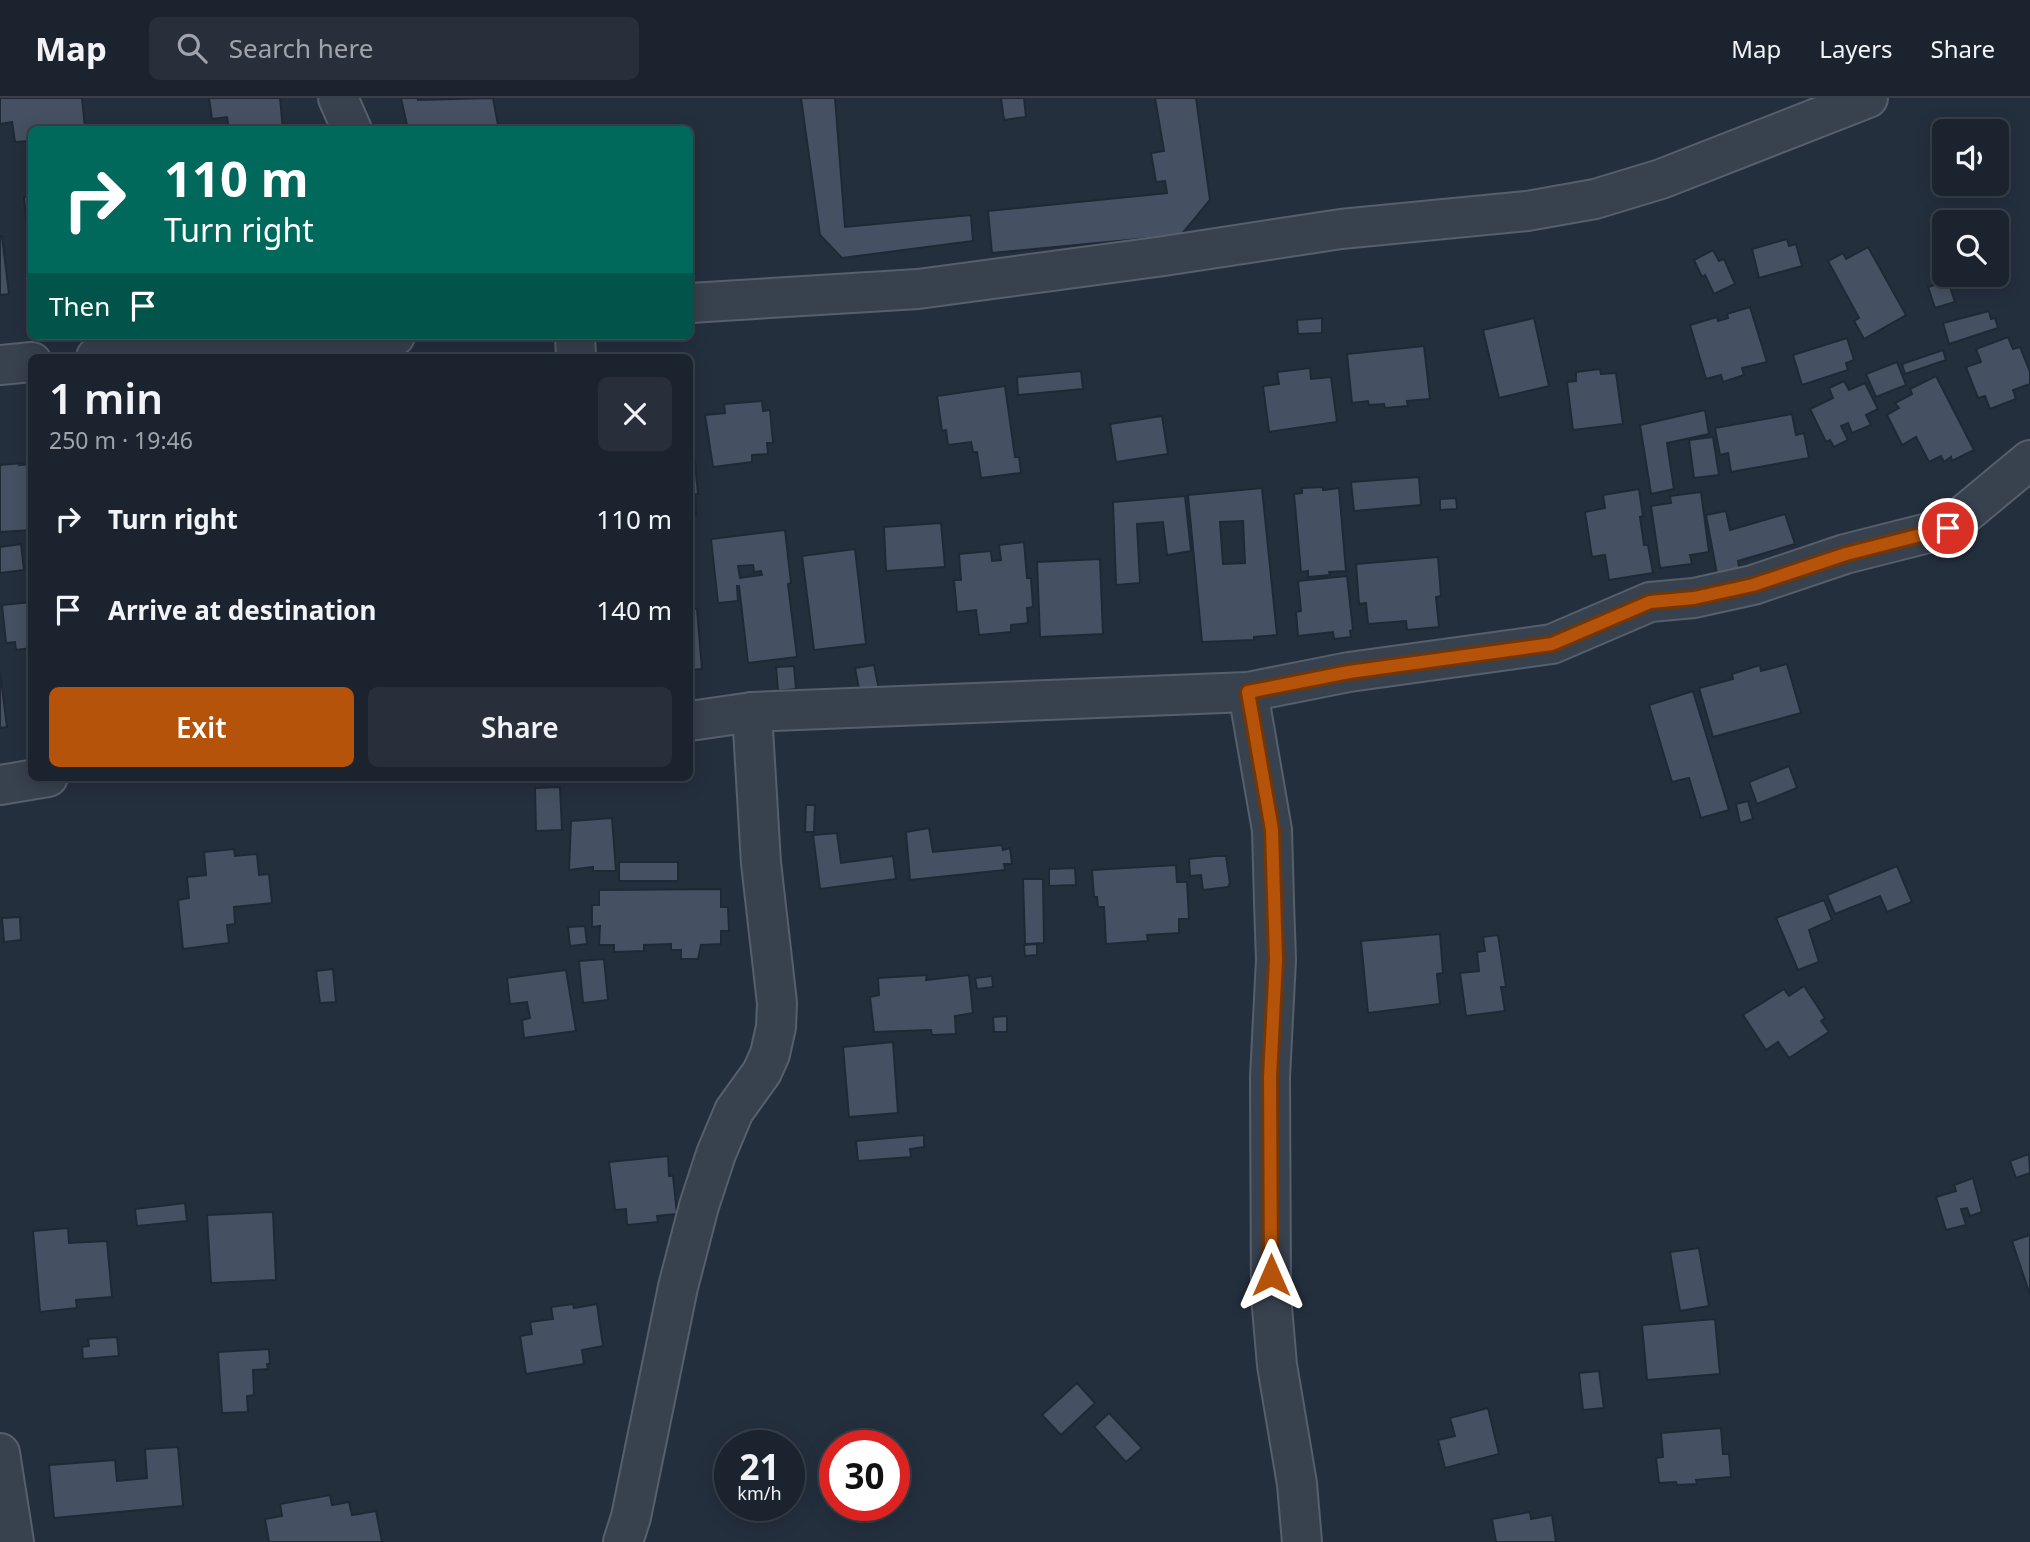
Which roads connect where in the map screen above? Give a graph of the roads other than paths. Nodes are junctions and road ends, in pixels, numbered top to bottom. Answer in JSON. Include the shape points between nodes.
{"nodes":[{"id":1,"x":338,"y":98,"type":"edge"},
{"id":2,"x":1868,"y":98,"type":"edge"},
{"id":3,"x":350,"y":126,"type":"edge"},
{"id":4,"x":693,"y":303,"type":"edge"},
{"id":5,"x":340,"y":340,"type":"edge"},
{"id":6,"x":139,"y":354,"type":"edge"},
{"id":7,"x":28,"y":362,"type":"edge"},
{"id":8,"x":0,"y":365,"type":"edge"},
{"id":9,"x":2030,"y":460,"type":"edge"},
{"id":10,"x":1248,"y":692,"type":"junction"},
{"id":11,"x":752,"y":712,"type":"junction"},
{"id":12,"x":693,"y":721,"type":"edge"},
{"id":13,"x":28,"y":780,"type":"edge"},
{"id":14,"x":0,"y":785,"type":"edge"},
{"id":15,"x":0,"y":1455,"type":"edge"},
{"id":16,"x":14,"y":1542,"type":"edge"},
{"id":17,"x":623,"y":1542,"type":"edge"},
{"id":18,"x":1302,"y":1542,"type":"edge"}],
"edges":[{"from":1,"to":3,"type":"street"},
{"from":2,"to":4,"type":"street","via":[[1661,179],[1595,199],[1527,211],[1341,229],[918,289]]},
{"from":5,"to":6,"type":"street"},
{"from":7,"to":8,"type":"street"},
{"from":9,"to":10,"type":"street","via":[[1948,528],[1846,554],[1753,585],[1650,602],[1552,644],[1349,672]]},
{"from":10,"to":11,"type":"street"},
{"from":10,"to":18,"type":"street","via":[[1272,830],[1276,960],[1270,1077],[1271,1296]]},
{"from":11,"to":12,"type":"street"},
{"from":11,"to":17,"type":"street","via":[[776,1027],[762,1072],[734,1111],[699,1206]]},
{"from":13,"to":14,"type":"street"},
{"from":15,"to":16,"type":"street"}]}
